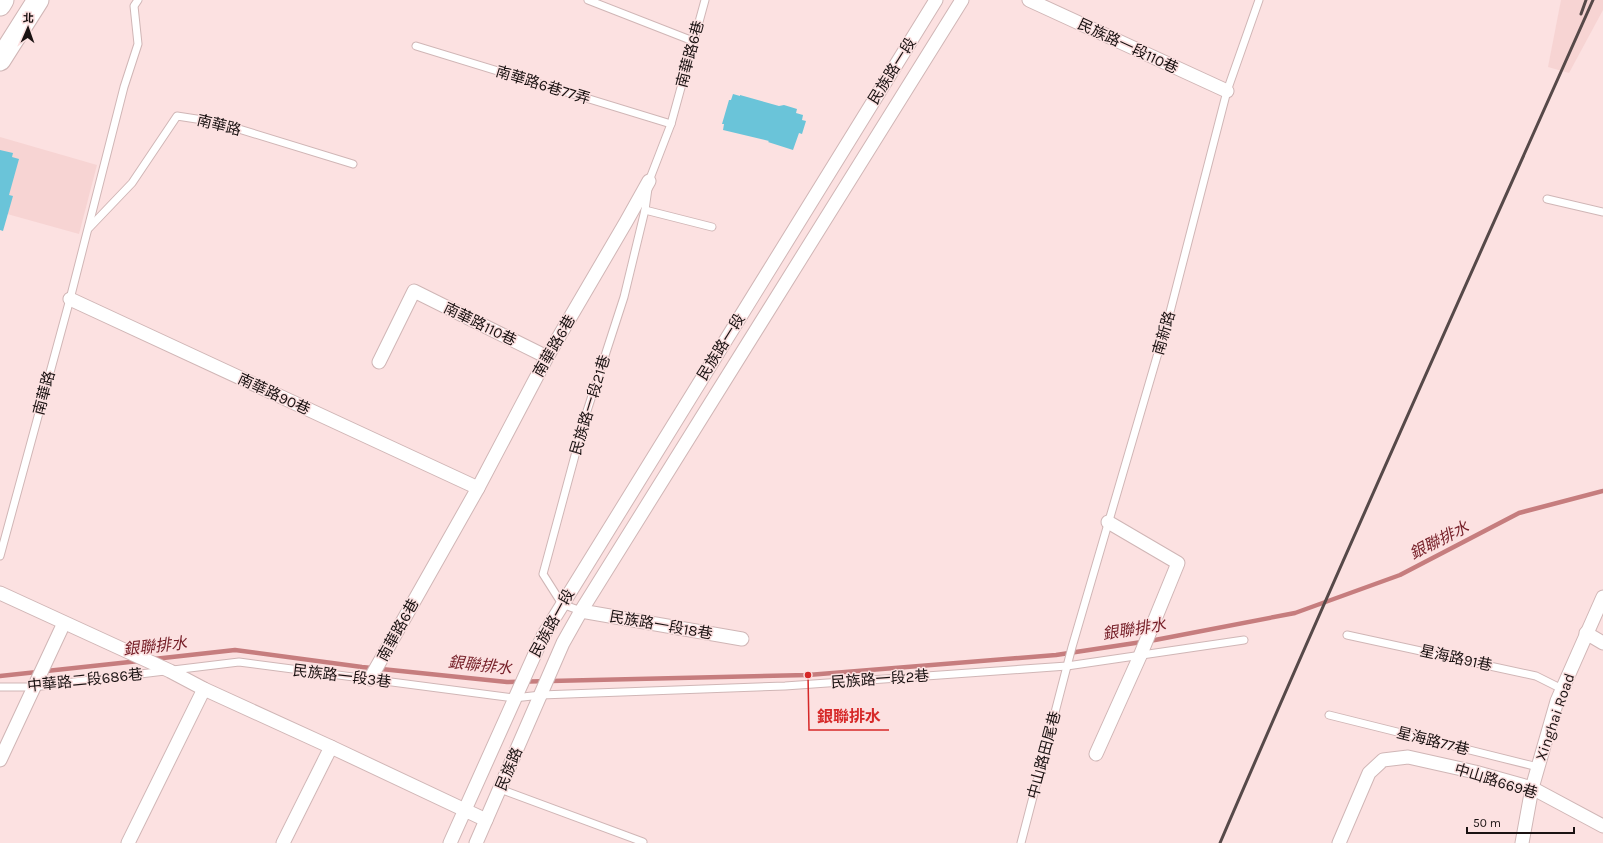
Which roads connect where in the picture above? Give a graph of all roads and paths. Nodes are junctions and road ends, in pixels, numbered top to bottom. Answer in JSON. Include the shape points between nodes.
{"nodes":[{"id":1,"x":3,"y":0,"type":"edge"},
{"id":2,"x":38,"y":0,"type":"edge"},
{"id":3,"x":138,"y":0,"type":"edge"},
{"id":4,"x":588,"y":0,"type":"edge"},
{"id":5,"x":705,"y":0,"type":"edge"},
{"id":6,"x":936,"y":0,"type":"edge"},
{"id":7,"x":962,"y":0,"type":"edge"},
{"id":8,"x":1029,"y":0,"type":"edge"},
{"id":9,"x":1259,"y":0,"type":"edge"},
{"id":10,"x":0,"y":5,"type":"edge"},
{"id":11,"x":693,"y":41,"type":"junction"},
{"id":12,"x":416,"y":46,"type":"dead end"},
{"id":13,"x":0,"y":60,"type":"edge"},
{"id":14,"x":1228,"y":91,"type":"junction"},
{"id":15,"x":670,"y":124,"type":"junction"},
{"id":16,"x":353,"y":164,"type":"dead end"},
{"id":17,"x":649,"y":181,"type":"junction"},
{"id":18,"x":1547,"y":199,"type":"dead end"},
{"id":19,"x":645,"y":210,"type":"junction"},
{"id":20,"x":1603,"y":212,"type":"edge"},
{"id":21,"x":712,"y":227,"type":"dead end"},
{"id":22,"x":88,"y":230,"type":"junction"},
{"id":23,"x":70,"y":299,"type":"junction"},
{"id":24,"x":547,"y":357,"type":"junction"},
{"id":25,"x":379,"y":362,"type":"dead end"},
{"id":26,"x":636,"y":484,"type":"junction"},
{"id":27,"x":478,"y":488,"type":"junction"},
{"id":28,"x":653,"y":495,"type":"junction"},
{"id":29,"x":1108,"y":522,"type":"junction"},
{"id":30,"x":0,"y":556,"type":"edge"},
{"id":31,"x":0,"y":593,"type":"edge"},
{"id":32,"x":1603,"y":597,"type":"edge"},
{"id":33,"x":562,"y":604,"type":"junction"},
{"id":34,"x":581,"y":611,"type":"junction"},
{"id":35,"x":64,"y":623,"type":"junction"},
{"id":36,"x":1586,"y":633,"type":"junction"},
{"id":37,"x":1347,"y":635,"type":"dead end"},
{"id":38,"x":742,"y":639,"type":"dead end"},
{"id":39,"x":1244,"y":640,"type":"dead end"},
{"id":40,"x":1603,"y":643,"type":"edge"},
{"id":41,"x":1140,"y":656,"type":"junction"},
{"id":42,"x":1067,"y":666,"type":"junction"},
{"id":43,"x":170,"y":671,"type":"junction"},
{"id":44,"x":374,"y":672,"type":"junction"},
{"id":45,"x":38,"y":677,"type":"junction"},
{"id":46,"x":544,"y":686,"type":"junction"},
{"id":47,"x":0,"y":687,"type":"edge"},
{"id":48,"x":519,"y":688,"type":"junction"},
{"id":49,"x":204,"y":689,"type":"junction"},
{"id":50,"x":1562,"y":689,"type":"junction"},
{"id":51,"x":1329,"y":715,"type":"dead end"},
{"id":52,"x":331,"y":747,"type":"junction"},
{"id":53,"x":1096,"y":754,"type":"dead end"},
{"id":54,"x":0,"y":760,"type":"edge"},
{"id":55,"x":1538,"y":767,"type":"junction"},
{"id":56,"x":500,"y":788,"type":"junction"},
{"id":57,"x":1532,"y":788,"type":"junction"},
{"id":58,"x":464,"y":810,"type":"junction"},
{"id":59,"x":486,"y":820,"type":"junction"},
{"id":60,"x":1603,"y":826,"type":"edge"},
{"id":61,"x":643,"y":842,"type":"edge"},
{"id":62,"x":128,"y":843,"type":"edge"},
{"id":63,"x":283,"y":843,"type":"edge"},
{"id":64,"x":450,"y":843,"type":"edge"},
{"id":65,"x":476,"y":843,"type":"edge"},
{"id":66,"x":1021,"y":843,"type":"edge"},
{"id":67,"x":1339,"y":843,"type":"edge"},
{"id":68,"x":1522,"y":843,"type":"edge"}],
"edges":[{"from":1,"to":10,"type":"main road"},
{"from":2,"to":13,"type":"main road"},
{"from":3,"to":22,"type":"lane","name":"南華路","via":[[134,6],[138,44],[124,87]]},
{"from":4,"to":11,"type":"lane"},
{"from":5,"to":11,"type":"lane","name":"南華路6巷"},
{"from":6,"to":26,"type":"street","name":"民族路一段"},
{"from":7,"to":28,"type":"street","name":"民族路一段"},
{"from":8,"to":14,"type":"street","name":"民族路一段110巷"},
{"from":9,"to":14,"type":"lane","name":"南新路"},
{"from":11,"to":15,"type":"lane","name":"南華路6巷"},
{"from":12,"to":15,"type":"lane","name":"南華路6巷77弄"},
{"from":14,"to":29,"type":"lane","name":"南新路","via":[[1170,312]]},
{"from":15,"to":17,"type":"lane","name":"南華路6巷"},
{"from":16,"to":22,"type":"lane","name":"南華路","via":[[216,122],[177,116],[132,183]]},
{"from":17,"to":19,"type":"lane","name":"民族路一段21巷"},
{"from":17,"to":24,"type":"street","name":"南華路6巷"},
{"from":18,"to":20,"type":"lane"},
{"from":19,"to":21,"type":"lane"},
{"from":19,"to":33,"type":"lane","name":"民族路一段21巷","via":[[624,297],[587,410],[543,574]]},
{"from":22,"to":23,"type":"lane","name":"南華路"},
{"from":23,"to":27,"type":"street","name":"南華路90巷"},
{"from":23,"to":30,"type":"lane","name":"南華路"},
{"from":24,"to":25,"type":"street","name":"南華路110巷","via":[[414,291]]},
{"from":24,"to":27,"type":"street","name":"南華路6巷"},
{"from":26,"to":28,"type":"street"},
{"from":26,"to":33,"type":"street","name":"民族路一段"},
{"from":27,"to":44,"type":"street","name":"南華路6巷"},
{"from":28,"to":34,"type":"street","name":"民族路一段"},
{"from":29,"to":41,"type":"street","via":[[1178,563]]},
{"from":29,"to":42,"type":"lane","name":"南新路"},
{"from":31,"to":35,"type":"street"},
{"from":32,"to":36,"type":"street","name":"Xinghai Road"},
{"from":33,"to":34,"type":"lane"},
{"from":33,"to":48,"type":"street","name":"民族路一段","via":[[543,636]]},
{"from":34,"to":38,"type":"street","name":"民族路一段18巷"},
{"from":34,"to":46,"type":"street","name":"民族路一段"},
{"from":35,"to":43,"type":"street"},
{"from":35,"to":45,"type":"street"},
{"from":36,"to":40,"type":"street"},
{"from":36,"to":50,"type":"street","name":"Xinghai Road"},
{"from":37,"to":50,"type":"lane","name":"星海路91巷","via":[[1536,676]]},
{"from":39,"to":41,"type":"lane","name":"民族路一段2巷"},
{"from":41,"to":42,"type":"lane","name":"民族路一段2巷"},
{"from":41,"to":53,"type":"street"},
{"from":42,"to":46,"type":"lane","name":"民族路一段2巷","via":[[785,686]]},
{"from":42,"to":66,"type":"lane","name":"中山路田尾巷"},
{"from":43,"to":44,"type":"lane","name":"民族路一段3巷","via":[[240,662]]},
{"from":43,"to":45,"type":"lane","name":"中華路二段686巷"},
{"from":43,"to":49,"type":"street"},
{"from":44,"to":48,"type":"lane","name":"民族路一段3巷"},
{"from":45,"to":47,"type":"lane","name":"中華路二段686巷"},
{"from":45,"to":54,"type":"street"},
{"from":46,"to":48,"type":"lane","name":"民族路一段2巷"},
{"from":46,"to":56,"type":"street","name":"民族路"},
{"from":48,"to":58,"type":"street","name":"民族路"},
{"from":49,"to":52,"type":"street"},
{"from":49,"to":62,"type":"street"},
{"from":50,"to":55,"type":"street","name":"Xinghai Road"},
{"from":51,"to":55,"type":"lane","name":"星海路77巷"},
{"from":52,"to":58,"type":"street"},
{"from":52,"to":63,"type":"street"},
{"from":55,"to":57,"type":"street","name":"Xinghai Road"},
{"from":56,"to":59,"type":"street","name":"民族路"},
{"from":56,"to":61,"type":"lane"},
{"from":57,"to":60,"type":"street","name":"中山路669巷"},
{"from":57,"to":67,"type":"street","name":"中山路669巷","via":[[1408,757],[1383,760],[1369,773]]},
{"from":57,"to":68,"type":"street","name":"Xinghai Road"},
{"from":58,"to":59,"type":"street"},
{"from":58,"to":64,"type":"street","name":"民族路"},
{"from":59,"to":65,"type":"street","name":"民族路"}]}
